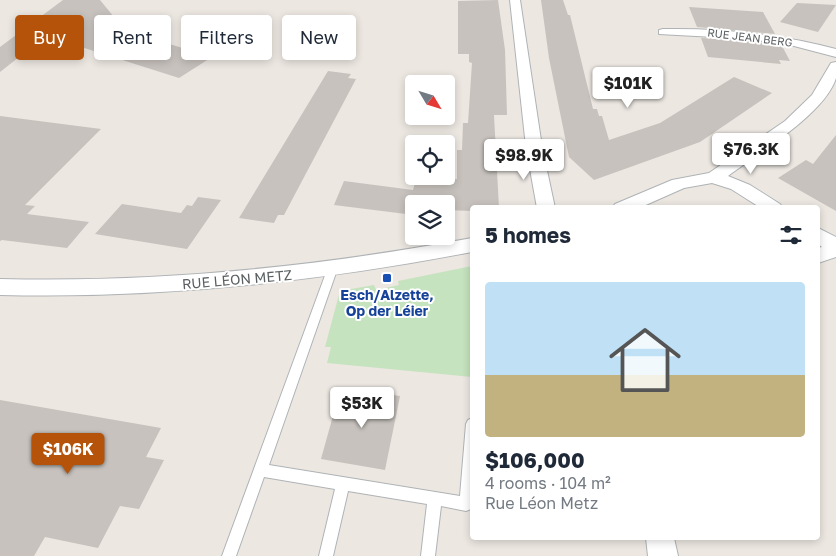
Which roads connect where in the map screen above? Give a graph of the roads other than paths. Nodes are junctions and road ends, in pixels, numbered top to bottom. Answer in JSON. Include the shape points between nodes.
{"nodes":[{"id":1,"x":515,"y":0,"type":"edge"},
{"id":2,"x":663,"y":32,"type":"dead end"},
{"id":3,"x":836,"y":53,"type":"edge"},
{"id":4,"x":836,"y":66,"type":"edge"},
{"id":5,"x":713,"y":178,"type":"junction"},
{"id":6,"x":545,"y":205,"type":"edge"},
{"id":7,"x":629,"y":205,"type":"edge"},
{"id":8,"x":769,"y":205,"type":"edge"},
{"id":9,"x":820,"y":236,"type":"edge"},
{"id":10,"x":470,"y":245,"type":"edge"},
{"id":11,"x":836,"y":248,"type":"edge"},
{"id":12,"x":820,"y":255,"type":"edge"},
{"id":13,"x":332,"y":270,"type":"junction"},
{"id":14,"x":0,"y":288,"type":"edge"},
{"id":15,"x":470,"y":451,"type":"edge"},
{"id":16,"x":260,"y":470,"type":"junction"},
{"id":17,"x":343,"y":483,"type":"junction"},
{"id":18,"x":435,"y":498,"type":"junction"},
{"id":19,"x":660,"y":540,"type":"edge"},
{"id":20,"x":229,"y":556,"type":"edge"},
{"id":21,"x":326,"y":556,"type":"edge"},
{"id":22,"x":428,"y":556,"type":"edge"},
{"id":23,"x":663,"y":556,"type":"edge"}],
"edges":[{"from":1,"to":6,"type":"street","via":[[534,147]]},
{"from":2,"to":3,"type":"street","name":"RUE JEAN BERG","via":[[696,31],[765,37]]},
{"from":4,"to":5,"type":"street","via":[[818,97],[790,124]]},
{"from":5,"to":7,"type":"street","via":[[695,179]]},
{"from":5,"to":8,"type":"street","via":[[735,184]]},
{"from":9,"to":11,"type":"street"},
{"from":10,"to":13,"type":"street","name":"RUE LÉON METZ"},
{"from":11,"to":12,"type":"street"},
{"from":13,"to":14,"type":"street","name":"RUE LÉON METZ","via":[[234,281],[122,287]]},
{"from":13,"to":16,"type":"lane"},
{"from":15,"to":18,"type":"lane","via":[[466,504]]},
{"from":16,"to":17,"type":"lane"},
{"from":16,"to":20,"type":"lane"},
{"from":17,"to":18,"type":"lane"},
{"from":17,"to":21,"type":"lane"},
{"from":18,"to":22,"type":"lane"},
{"from":19,"to":23,"type":"street"}]}
